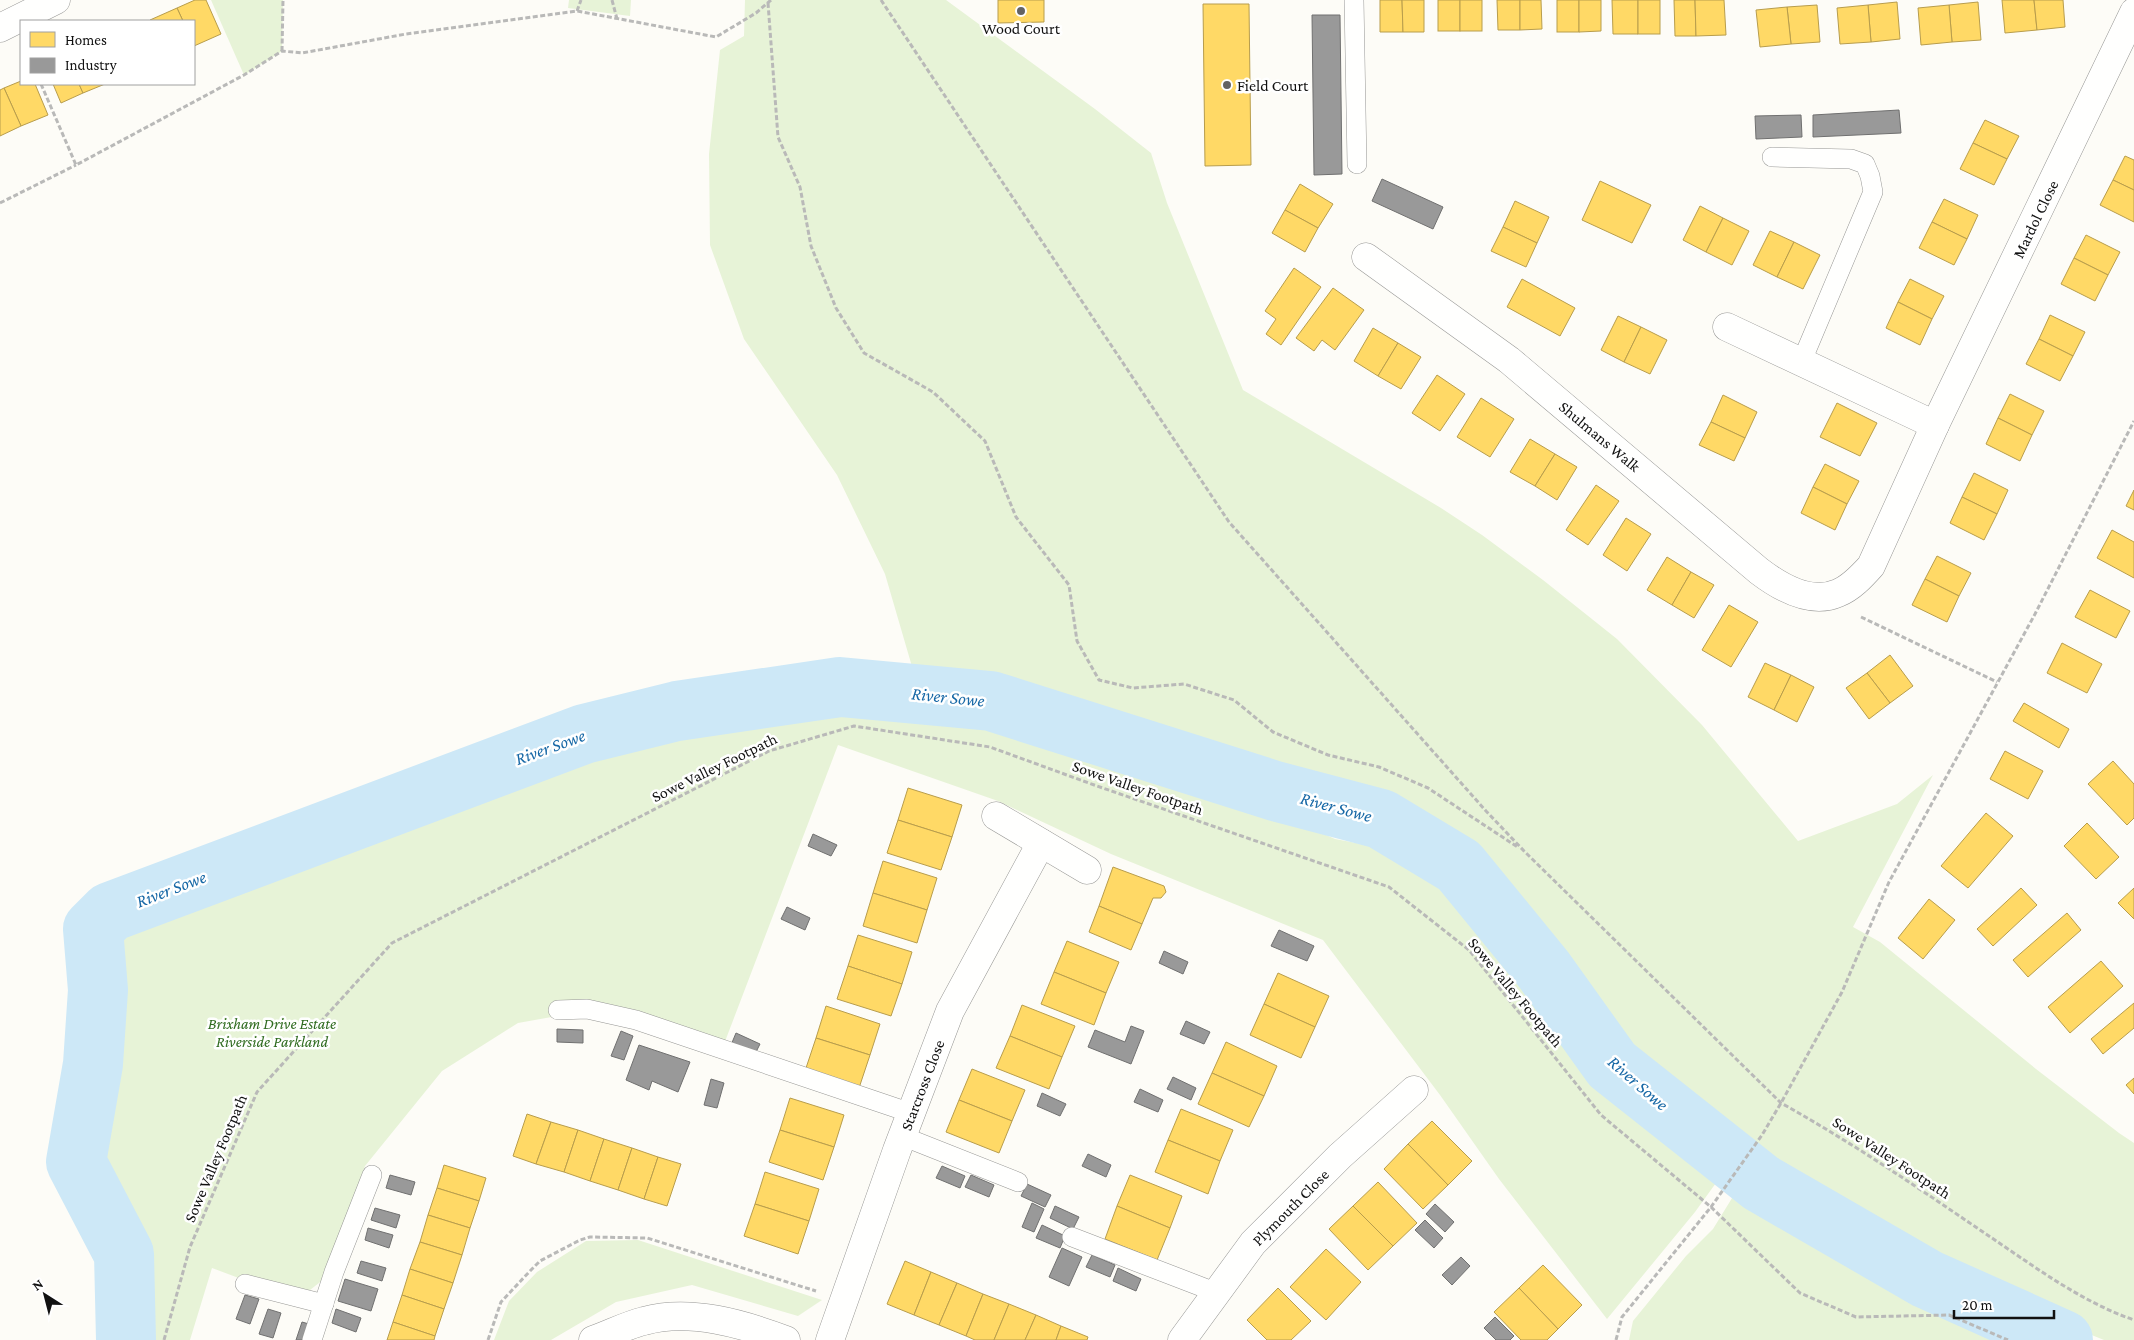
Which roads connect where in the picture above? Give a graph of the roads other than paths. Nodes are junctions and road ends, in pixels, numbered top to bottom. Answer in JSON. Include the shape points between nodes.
{"nodes":[{"id":1,"x":56,"y":0,"type":"edge"},
{"id":2,"x":1354,"y":0,"type":"edge"},
{"id":3,"x":2134,"y":12,"type":"edge"},
{"id":4,"x":0,"y":28,"type":"edge"},
{"id":5,"x":1772,"y":157,"type":"dead end"},
{"id":6,"x":1357,"y":164,"type":"dead end"},
{"id":7,"x":1366,"y":257,"type":"dead end"},
{"id":8,"x":1726,"y":327,"type":"dead end"},
{"id":9,"x":1801,"y":362,"type":"junction"},
{"id":10,"x":1935,"y":425,"type":"junction"},
{"id":11,"x":1838,"y":594,"type":"joint"},
{"id":12,"x":996,"y":816,"type":"dead end"},
{"id":13,"x":1041,"y":843,"type":"junction"},
{"id":14,"x":1087,"y":870,"type":"dead end"},
{"id":15,"x":558,"y":1010,"type":"dead end"},
{"id":16,"x":1414,"y":1090,"type":"dead end"},
{"id":17,"x":907,"y":1125,"type":"junction"},
{"id":18,"x":372,"y":1175,"type":"dead end"},
{"id":19,"x":1018,"y":1182,"type":"dead end"},
{"id":20,"x":1072,"y":1237,"type":"dead end"},
{"id":21,"x":245,"y":1284,"type":"dead end"},
{"id":22,"x":1215,"y":1292,"type":"junction"},
{"id":23,"x":324,"y":1304,"type":"junction"},
{"id":24,"x":312,"y":1340,"type":"edge"},
{"id":25,"x":593,"y":1340,"type":"edge"},
{"id":26,"x":786,"y":1340,"type":"edge"},
{"id":27,"x":830,"y":1340,"type":"edge"},
{"id":28,"x":1182,"y":1340,"type":"edge"}],
"edges":[{"from":1,"to":4,"type":"street"},
{"from":2,"to":6,"type":"lane"},
{"from":3,"to":10,"type":"street","name":"Mardol Close"},
{"from":5,"to":9,"type":"lane","via":[[1851,159],[1865,164],[1872,184],[1873,192]]},
{"from":7,"to":11,"type":"street","name":"Shulmans Walk","via":[[1509,360],[1776,584],[1819,597]]},
{"from":8,"to":9,"type":"street"},
{"from":9,"to":10,"type":"street"},
{"from":10,"to":11,"type":"street","name":"Mardol Close","via":[[1872,566]]},
{"from":12,"to":13,"type":"street"},
{"from":13,"to":14,"type":"street"},
{"from":13,"to":17,"type":"street","name":"Starcross Close","via":[[950,1011]]},
{"from":15,"to":17,"type":"lane","via":[[587,1009],[636,1020]]},
{"from":16,"to":22,"type":"street","name":"Plymouth Close","via":[[1340,1156],[1252,1244]]},
{"from":17,"to":19,"type":"lane"},
{"from":17,"to":27,"type":"street","name":"Starcross Close"},
{"from":18,"to":23,"type":"lane"},
{"from":20,"to":22,"type":"lane"},
{"from":21,"to":23,"type":"lane"},
{"from":22,"to":28,"type":"street","name":"Plymouth Close"},
{"from":23,"to":24,"type":"lane"},
{"from":25,"to":26,"type":"street","via":[[644,1320],[692,1316],[750,1327]]}]}
